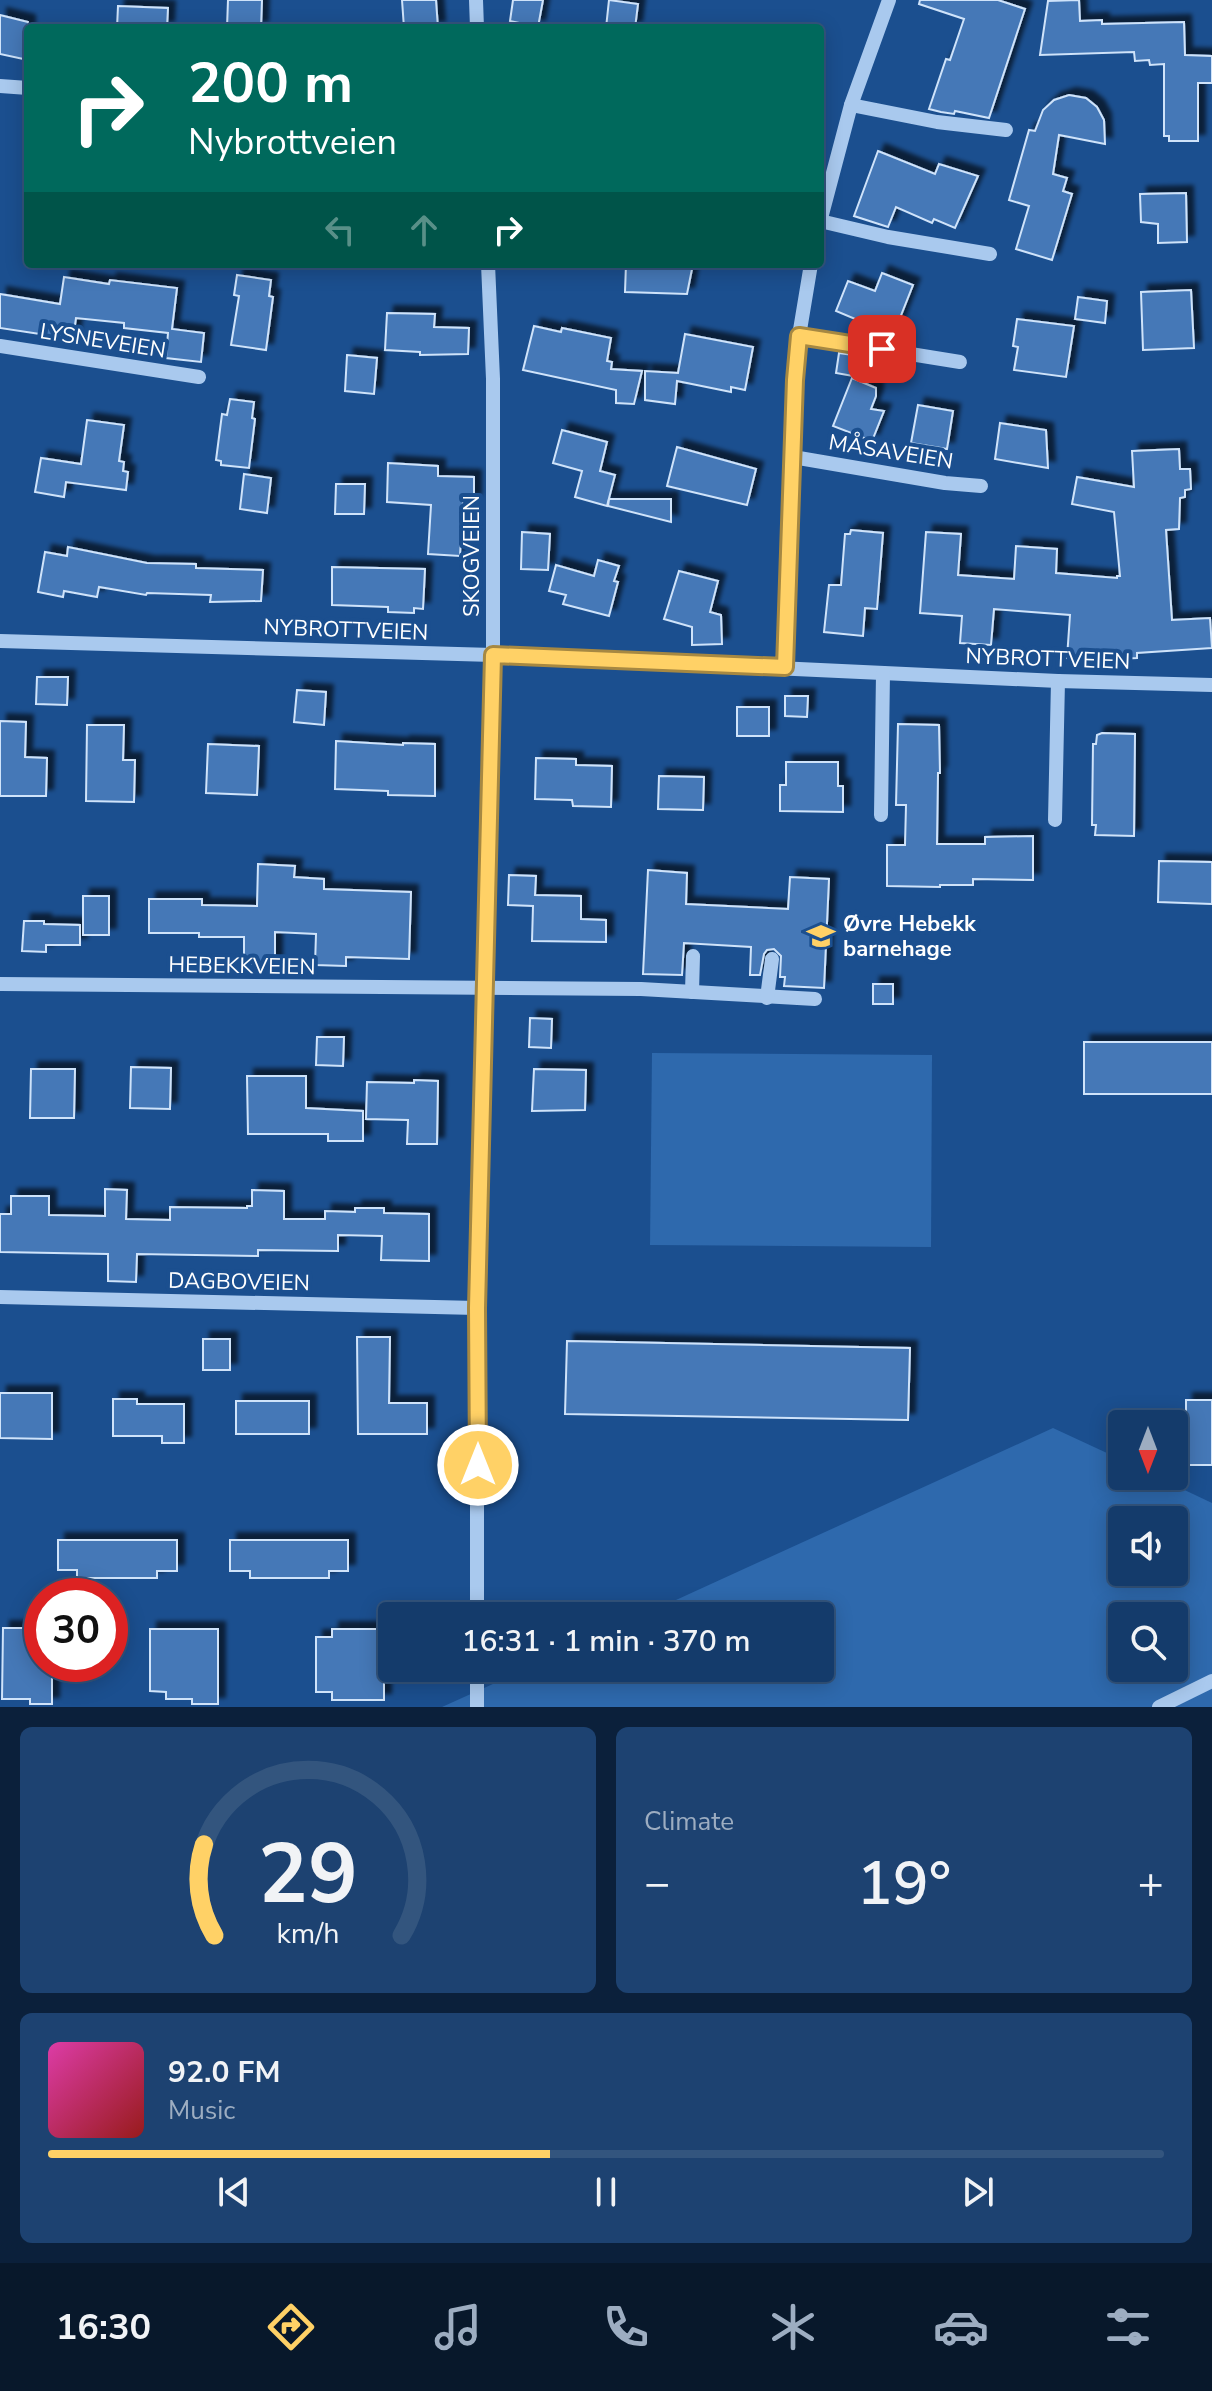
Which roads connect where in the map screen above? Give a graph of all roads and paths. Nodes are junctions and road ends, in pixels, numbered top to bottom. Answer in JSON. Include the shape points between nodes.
{"nodes":[{"id":1,"x":476,"y":0,"type":"edge"},
{"id":2,"x":889,"y":0,"type":"edge"},
{"id":3,"x":477,"y":24,"type":"edge"},
{"id":4,"x":0,"y":86,"type":"edge"},
{"id":5,"x":24,"y":88,"type":"edge"},
{"id":6,"x":851,"y":105,"type":"junction"},
{"id":7,"x":1006,"y":130,"type":"dead end"},
{"id":8,"x":824,"y":207,"type":"edge"},
{"id":9,"x":824,"y":223,"type":"edge"},
{"id":10,"x":990,"y":254,"type":"dead end"},
{"id":11,"x":488,"y":268,"type":"edge"},
{"id":12,"x":810,"y":268,"type":"edge"},
{"id":13,"x":799,"y":336,"type":"junction"},
{"id":14,"x":0,"y":346,"type":"edge"},
{"id":15,"x":960,"y":362,"type":"dead end"},
{"id":16,"x":199,"y":377,"type":"dead end"},
{"id":17,"x":793,"y":457,"type":"junction"},
{"id":18,"x":981,"y":486,"type":"dead end"},
{"id":19,"x":0,"y":641,"type":"edge"},
{"id":20,"x":493,"y":655,"type":"junction"},
{"id":21,"x":785,"y":667,"type":"junction"},
{"id":22,"x":883,"y":673,"type":"junction"},
{"id":23,"x":1058,"y":681,"type":"junction"},
{"id":24,"x":1212,"y":685,"type":"edge"},
{"id":25,"x":881,"y":815,"type":"dead end"},
{"id":26,"x":1055,"y":820,"type":"dead end"},
{"id":27,"x":693,"y":956,"type":"dead end"},
{"id":28,"x":772,"y":959,"type":"dead end"},
{"id":29,"x":0,"y":984,"type":"edge"},
{"id":30,"x":484,"y":989,"type":"junction"},
{"id":31,"x":692,"y":992,"type":"junction"},
{"id":32,"x":767,"y":998,"type":"junction"},
{"id":33,"x":815,"y":999,"type":"dead end"},
{"id":34,"x":0,"y":1297,"type":"edge"},
{"id":35,"x":477,"y":1308,"type":"junction"},
{"id":36,"x":477,"y":1602,"type":"edge"},
{"id":37,"x":1212,"y":1681,"type":"edge"},
{"id":38,"x":477,"y":1682,"type":"edge"},
{"id":39,"x":477,"y":1707,"type":"edge"},
{"id":40,"x":1159,"y":1707,"type":"edge"}],
"edges":[{"from":1,"to":3,"type":"street"},
{"from":2,"to":6,"type":"street"},
{"from":4,"to":5,"type":"street"},
{"from":6,"to":7,"type":"street"},
{"from":6,"to":8,"type":"street"},
{"from":9,"to":10,"type":"street"},
{"from":11,"to":20,"type":"street","name":"SKOGVEIEN"},
{"from":12,"to":13,"type":"street"},
{"from":13,"to":15,"type":"street"},
{"from":13,"to":17,"type":"street"},
{"from":14,"to":16,"type":"street","name":"LYSNEVEIEN"},
{"from":17,"to":18,"type":"street","name":"MÅSAVEIEN"},
{"from":17,"to":21,"type":"street"},
{"from":19,"to":20,"type":"street","name":"NYBROTTVEIEN"},
{"from":20,"to":21,"type":"street","name":"NYBROTTVEIEN"},
{"from":20,"to":30,"type":"street","name":"SKOGVEIEN"},
{"from":21,"to":22,"type":"street","name":"NYBROTTVEIEN"},
{"from":22,"to":23,"type":"street","name":"NYBROTTVEIEN"},
{"from":22,"to":25,"type":"street"},
{"from":23,"to":24,"type":"street","name":"NYBROTTVEIEN"},
{"from":23,"to":26,"type":"street"},
{"from":27,"to":31,"type":"street"},
{"from":28,"to":32,"type":"street"},
{"from":29,"to":30,"type":"street","name":"HEBEKKVEIEN"},
{"from":30,"to":31,"type":"street","name":"HEBEKKVEIEN"},
{"from":30,"to":35,"type":"street","name":"SKOGVEIEN"},
{"from":31,"to":32,"type":"street","name":"HEBEKKVEIEN"},
{"from":32,"to":33,"type":"street","name":"HEBEKKVEIEN"},
{"from":34,"to":35,"type":"street","name":"DAGBOVEIEN"},
{"from":35,"to":36,"type":"street","name":"SKOGVEIEN"},
{"from":37,"to":40,"type":"street"},
{"from":38,"to":39,"type":"street"}]}
